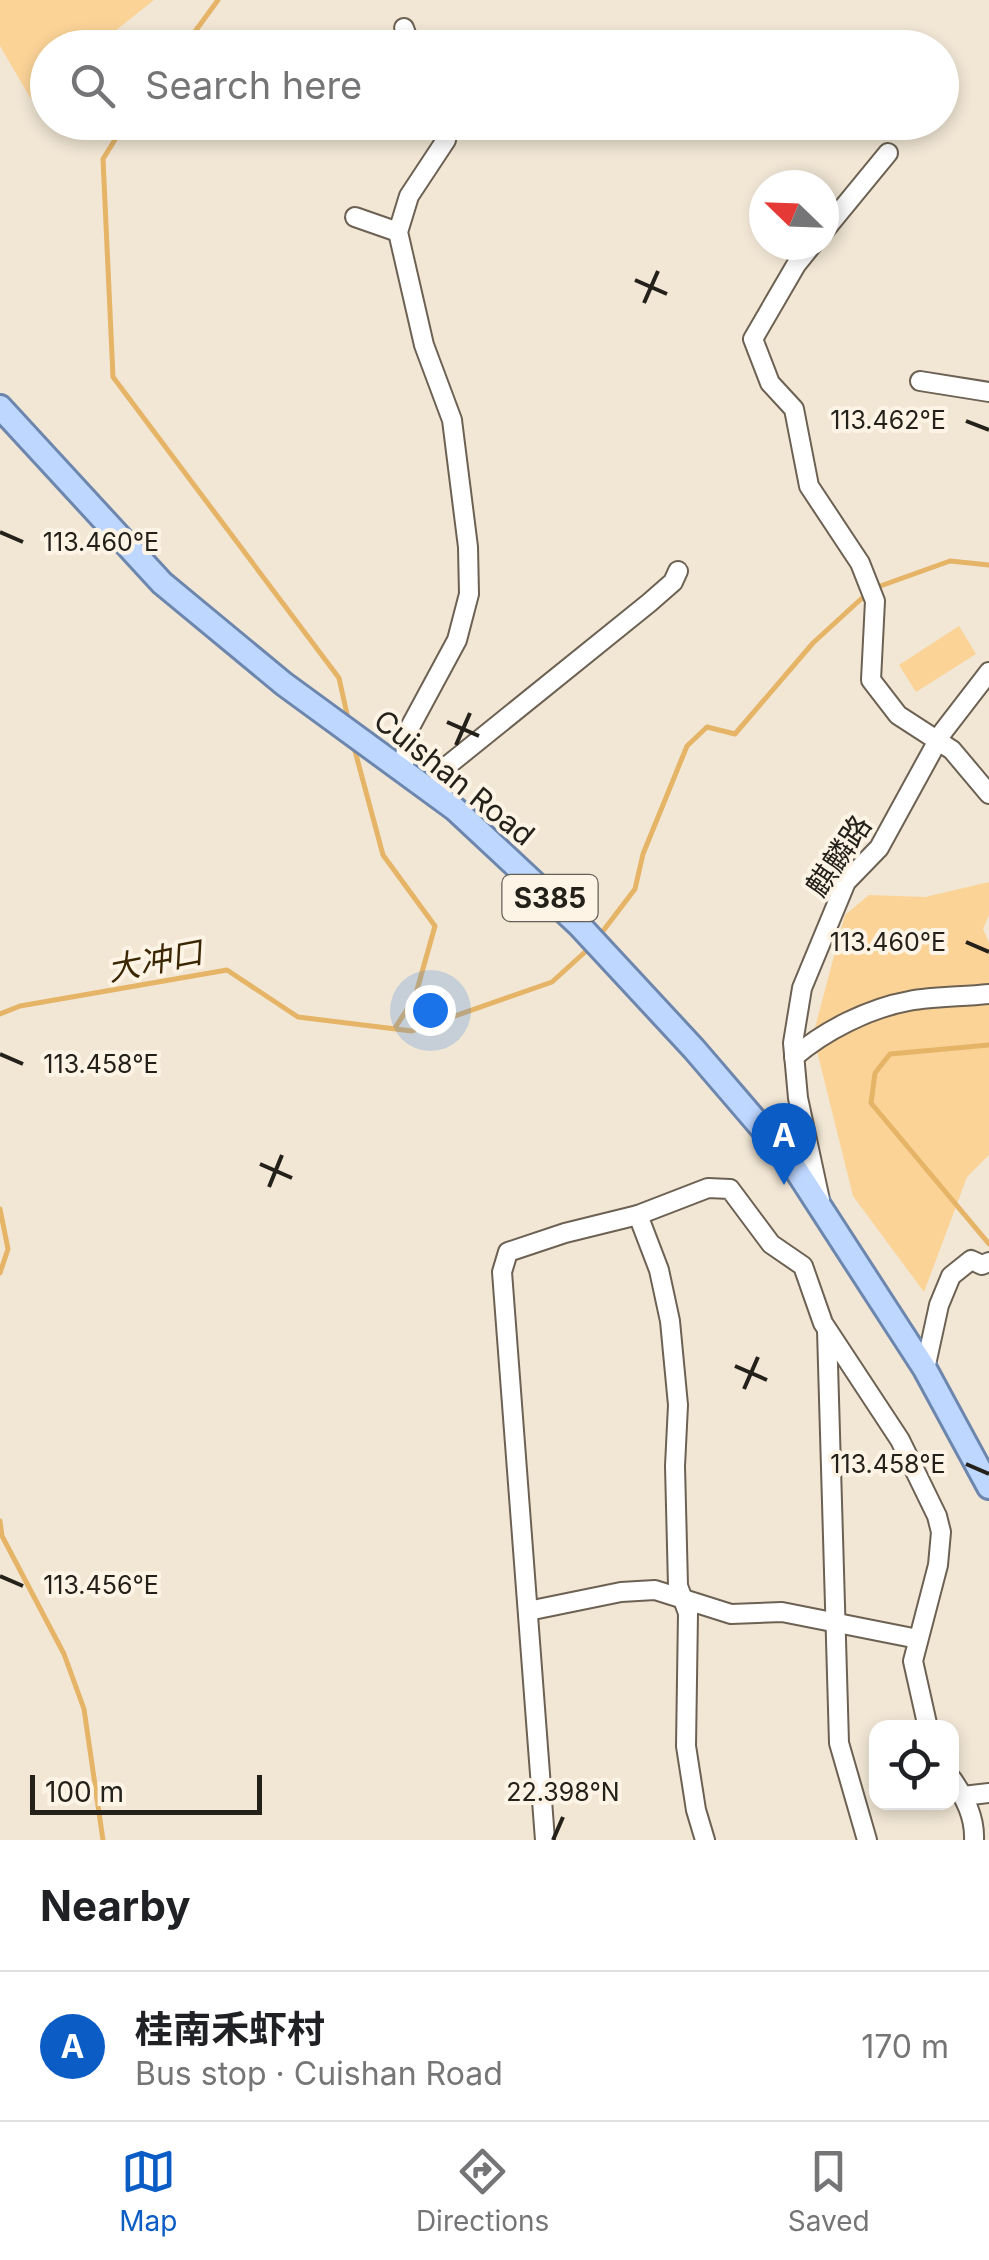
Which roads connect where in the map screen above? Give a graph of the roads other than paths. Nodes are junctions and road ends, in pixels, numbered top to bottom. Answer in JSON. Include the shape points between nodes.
{"nodes":[{"id":1,"x":446,"y":140,"type":"edge"},
{"id":2,"x":888,"y":153,"type":"dead end"},
{"id":3,"x":839,"y":213,"type":"edge"},
{"id":4,"x":355,"y":217,"type":"dead end"},
{"id":5,"x":398,"y":232,"type":"junction"},
{"id":6,"x":800,"y":260,"type":"edge"},
{"id":7,"x":422,"y":336,"type":"junction"},
{"id":8,"x":402,"y":337,"type":"dead end"},
{"id":9,"x":920,"y":381,"type":"dead end"},
{"id":10,"x":989,"y":392,"type":"edge"},
{"id":11,"x":0,"y":407,"type":"edge"},
{"id":12,"x":678,"y":571,"type":"dead end"},
{"id":13,"x":989,"y":672,"type":"edge"},
{"id":14,"x":938,"y":740,"type":"junction"},
{"id":15,"x":403,"y":771,"type":"junction"},
{"id":16,"x":434,"y":794,"type":"junction"},
{"id":17,"x":989,"y":794,"type":"edge"},
{"id":18,"x":989,"y":994,"type":"edge"},
{"id":19,"x":794,"y":1057,"type":"junction"},
{"id":20,"x":822,"y":1210,"type":"junction"},
{"id":21,"x":638,"y":1215,"type":"junction"},
{"id":22,"x":989,"y":1262,"type":"edge"},
{"id":23,"x":827,"y":1328,"type":"junction"},
{"id":24,"x":925,"y":1369,"type":"junction"},
{"id":25,"x":989,"y":1487,"type":"edge"},
{"id":26,"x":683,"y":1599,"type":"junction"},
{"id":27,"x":528,"y":1611,"type":"junction"},
{"id":28,"x":836,"y":1623,"type":"junction"},
{"id":29,"x":918,"y":1640,"type":"junction"},
{"id":30,"x":926,"y":1720,"type":"edge"},
{"id":31,"x":959,"y":1788,"type":"edge"},
{"id":32,"x":989,"y":1793,"type":"edge"},
{"id":33,"x":964,"y":1796,"type":"junction"},
{"id":34,"x":546,"y":1840,"type":"edge"},
{"id":35,"x":705,"y":1840,"type":"edge"},
{"id":36,"x":867,"y":1840,"type":"edge"},
{"id":37,"x":974,"y":1840,"type":"edge"}],
"edges":[{"from":1,"to":5,"type":"street","via":[[409,196]]},
{"from":2,"to":3,"type":"street"},
{"from":4,"to":5,"type":"street"},
{"from":5,"to":7,"type":"street"},
{"from":6,"to":14,"type":"street","via":[[753,339],[770,383],[794,410],[809,486],[860,563],[875,600],[871,680],[898,715]]},
{"from":7,"to":8,"type":"street"},
{"from":7,"to":15,"type":"street","via":[[452,420],[469,594],[457,640],[409,729]]},
{"from":9,"to":10,"type":"street"},
{"from":11,"to":15,"type":"main road","name":"Cuishan Road","number":"S385","via":[[162,583]]},
{"from":12,"to":16,"type":"street","via":[[674,582],[442,770]]},
{"from":13,"to":14,"type":"street","name":"麒麟路"},
{"from":14,"to":17,"type":"street"},
{"from":14,"to":19,"type":"street","name":"麒麟路","via":[[879,848],[846,882],[802,988]]},
{"from":15,"to":16,"type":"main road","name":"Cuishan Road","number":"S385"},
{"from":16,"to":20,"type":"main road","name":"Cuishan Road","number":"S385","via":[[579,925],[791,1162]]},
{"from":18,"to":19,"type":"street","via":[[890,1006],[815,1039]]},
{"from":19,"to":20,"type":"street","name":"麒麟路"},
{"from":20,"to":24,"type":"main road","name":"Cuishan Road","number":"S385"},
{"from":21,"to":23,"type":"street","via":[[708,1188],[730,1189],[771,1244],[803,1266]]},
{"from":21,"to":26,"type":"street","via":[[670,1321]]},
{"from":21,"to":27,"type":"street","via":[[508,1252],[502,1272]]},
{"from":22,"to":24,"type":"street","via":[[971,1260],[951,1276]]},
{"from":23,"to":28,"type":"street"},
{"from":23,"to":29,"type":"street","via":[[900,1440],[941,1532]]},
{"from":24,"to":25,"type":"main road","name":"Cuishan Road","number":"S385"},
{"from":26,"to":27,"type":"street","via":[[655,1590],[621,1592]]},
{"from":26,"to":28,"type":"street","via":[[731,1614],[782,1612]]},
{"from":26,"to":35,"type":"street","via":[[686,1746]]},
{"from":27,"to":34,"type":"street"},
{"from":28,"to":29,"type":"street"},
{"from":28,"to":36,"type":"street","via":[[839,1744]]},
{"from":29,"to":30,"type":"street","via":[[913,1661]]},
{"from":31,"to":33,"type":"street"},
{"from":32,"to":33,"type":"street"},
{"from":33,"to":37,"type":"street"}]}
